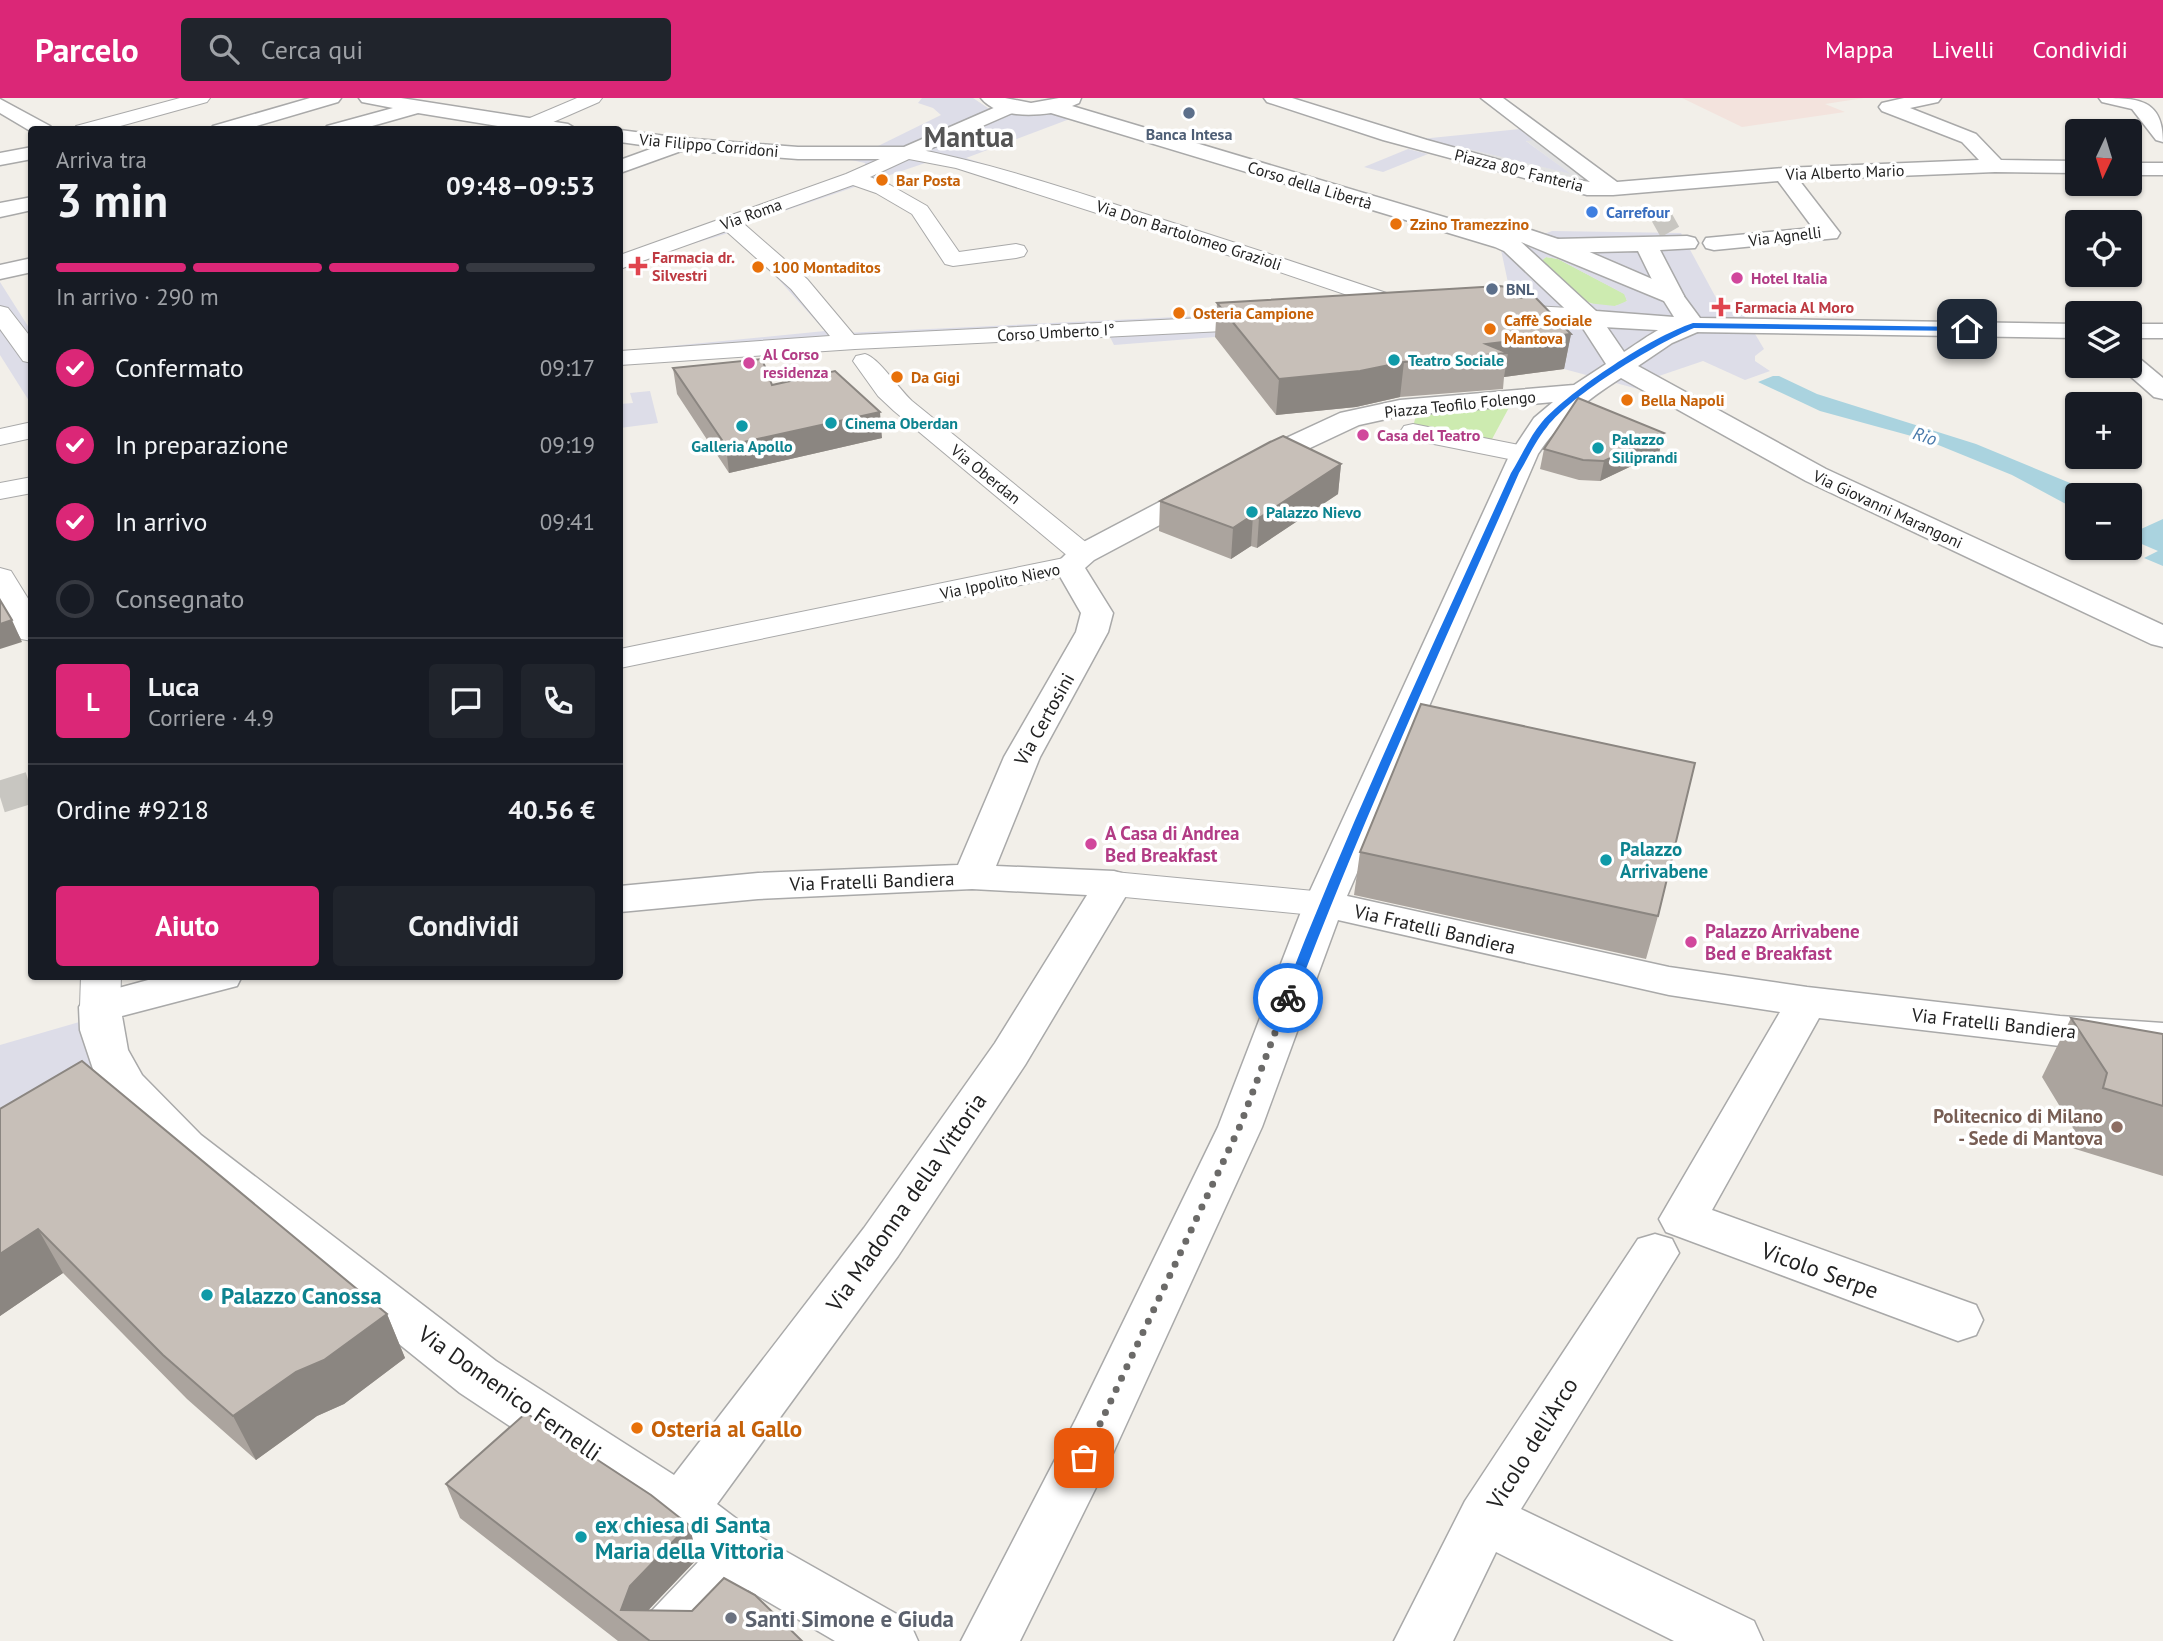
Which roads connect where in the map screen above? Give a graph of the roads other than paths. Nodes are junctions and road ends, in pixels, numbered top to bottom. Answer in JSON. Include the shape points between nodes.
{"nodes":[{"id":1,"x":201,"y":98,"type":"edge"},
{"id":2,"x":331,"y":98,"type":"edge"},
{"id":3,"x":369,"y":98,"type":"edge"},
{"id":4,"x":593,"y":98,"type":"edge"},
{"id":5,"x":991,"y":98,"type":"edge"},
{"id":6,"x":1075,"y":98,"type":"edge"},
{"id":7,"x":1274,"y":98,"type":"edge"},
{"id":8,"x":1491,"y":98,"type":"edge"},
{"id":9,"x":1931,"y":98,"type":"edge"},
{"id":10,"x":2109,"y":98,"type":"edge"},
{"id":11,"x":0,"y":105,"type":"edge"},
{"id":12,"x":1012,"y":106,"type":"junction"},
{"id":13,"x":1050,"y":107,"type":"junction"},
{"id":14,"x":417,"y":108,"type":"junction"},
{"id":15,"x":36,"y":126,"type":"edge"},
{"id":16,"x":98,"y":126,"type":"edge"},
{"id":17,"x":234,"y":126,"type":"edge"},
{"id":18,"x":349,"y":126,"type":"edge"},
{"id":19,"x":520,"y":126,"type":"edge"},
{"id":20,"x":528,"y":126,"type":"edge"},
{"id":21,"x":623,"y":136,"type":"edge"},
{"id":22,"x":2163,"y":136,"type":"edge"},
{"id":23,"x":681,"y":144,"type":"junction"},
{"id":24,"x":906,"y":153,"type":"junction"},
{"id":25,"x":28,"y":154,"type":"edge"},
{"id":26,"x":0,"y":159,"type":"edge"},
{"id":27,"x":623,"y":166,"type":"edge"},
{"id":28,"x":1995,"y":166,"type":"junction"},
{"id":29,"x":2065,"y":167,"type":"edge"},
{"id":30,"x":2142,"y":169,"type":"edge"},
{"id":31,"x":2163,"y":169,"type":"edge"},
{"id":32,"x":1784,"y":174,"type":"junction"},
{"id":33,"x":853,"y":178,"type":"junction"},
{"id":34,"x":1613,"y":189,"type":"junction"},
{"id":35,"x":28,"y":204,"type":"edge"},
{"id":36,"x":0,"y":210,"type":"edge"},
{"id":37,"x":729,"y":222,"type":"junction"},
{"id":38,"x":1677,"y":240,"type":"dead end"},
{"id":39,"x":1714,"y":243,"type":"dead end"},
{"id":40,"x":1646,"y":245,"type":"junction"},
{"id":41,"x":1531,"y":246,"type":"junction"},
{"id":42,"x":1016,"y":251,"type":"dead end"},
{"id":43,"x":623,"y":261,"type":"edge"},
{"id":44,"x":28,"y":266,"type":"edge"},
{"id":45,"x":0,"y":272,"type":"edge"},
{"id":46,"x":1672,"y":296,"type":"junction"},
{"id":47,"x":1487,"y":312,"type":"edge"},
{"id":48,"x":0,"y":313,"type":"edge"},
{"id":49,"x":1587,"y":316,"type":"junction"},
{"id":50,"x":1358,"y":317,"type":"edge"},
{"id":51,"x":1292,"y":321,"type":"edge"},
{"id":52,"x":1706,"y":326,"type":"junction"},
{"id":53,"x":2065,"y":331,"type":"edge"},
{"id":54,"x":2142,"y":331,"type":"edge"},
{"id":55,"x":2163,"y":331,"type":"edge"},
{"id":56,"x":28,"y":351,"type":"edge"},
{"id":57,"x":856,"y":351,"type":"junction"},
{"id":58,"x":623,"y":358,"type":"edge"},
{"id":59,"x":1621,"y":367,"type":"junction"},
{"id":60,"x":2142,"y":373,"type":"edge"},
{"id":61,"x":2163,"y":391,"type":"edge"},
{"id":62,"x":1581,"y":392,"type":"junction"},
{"id":63,"x":1350,"y":419,"type":"junction"},
{"id":64,"x":28,"y":431,"type":"edge"},
{"id":65,"x":1413,"y":432,"type":"joint"},
{"id":66,"x":0,"y":438,"type":"edge"},
{"id":67,"x":1524,"y":454,"type":"junction"},
{"id":68,"x":28,"y":486,"type":"edge"},
{"id":69,"x":0,"y":491,"type":"edge"},
{"id":70,"x":1076,"y":560,"type":"junction"},
{"id":71,"x":0,"y":577,"type":"edge"},
{"id":72,"x":28,"y":619,"type":"edge"},
{"id":73,"x":2163,"y":637,"type":"edge"},
{"id":74,"x":623,"y":658,"type":"edge"},
{"id":75,"x":972,"y":877,"type":"junction"},
{"id":76,"x":1114,"y":884,"type":"junction"},
{"id":77,"x":623,"y":899,"type":"edge"},
{"id":78,"x":1324,"y":904,"type":"junction"},
{"id":79,"x":192,"y":980,"type":"edge"},
{"id":80,"x":100,"y":992,"type":"edge"},
{"id":81,"x":1807,"y":1002,"type":"junction"},
{"id":82,"x":2163,"y":1038,"type":"edge"},
{"id":83,"x":1669,"y":1236,"type":"junction"},
{"id":84,"x":1958,"y":1320,"type":"dead end"},
{"id":85,"x":681,"y":1509,"type":"junction"},
{"id":86,"x":1484,"y":1519,"type":"junction"},
{"id":87,"x":742,"y":1556,"type":"junction"},
{"id":88,"x":662,"y":1641,"type":"edge"},
{"id":89,"x":889,"y":1641,"type":"edge"},
{"id":90,"x":990,"y":1641,"type":"edge"},
{"id":91,"x":1423,"y":1641,"type":"edge"},
{"id":92,"x":1734,"y":1641,"type":"edge"}],
"edges":[{"from":1,"to":16,"type":"street"},
{"from":2,"to":17,"type":"street"},
{"from":3,"to":14,"type":"street"},
{"from":4,"to":20,"type":"street"},
{"from":5,"to":12,"type":"street"},
{"from":6,"to":13,"type":"street"},
{"from":6,"to":41,"type":"street","name":"Corso della Libertà"},
{"from":7,"to":34,"type":"street","name":"Piazza 80° Fanteria","via":[[1418,144],[1582,187]]},
{"from":8,"to":34,"type":"street","name":"Piazza 80° Fanteria"},
{"from":9,"to":28,"type":"street","via":[[1889,107],[1969,138]]},
{"from":10,"to":22,"type":"street","via":[[2139,105]]},
{"from":11,"to":15,"type":"street"},
{"from":12,"to":13,"type":"street"},
{"from":12,"to":24,"type":"street"},
{"from":13,"to":41,"type":"street","name":"Corso della Libertà"},
{"from":14,"to":18,"type":"street"},
{"from":14,"to":19,"type":"street"},
{"from":21,"to":23,"type":"street","name":"Via Filippo Corridoni"},
{"from":23,"to":24,"type":"street","name":"Via Filippo Corridoni","via":[[798,153]]},
{"from":23,"to":27,"type":"street"},
{"from":24,"to":33,"type":"street","name":"Via Roma"},
{"from":24,"to":50,"type":"street","name":"Via Don Bartolomeo Grazioli","via":[[952,161],[1431,314]]},
{"from":25,"to":26,"type":"street"},
{"from":28,"to":29,"type":"street","name":"Via Alberto Mario"},
{"from":28,"to":32,"type":"street","name":"Via Alberto Mario"},
{"from":30,"to":31,"type":"street"},
{"from":32,"to":34,"type":"street","name":"Via Alberto Mario","via":[[1650,197]]},
{"from":32,"to":39,"type":"street","name":"Via Agnelli","via":[[1829,233]]},
{"from":33,"to":37,"type":"street","name":"Via Roma"},
{"from":33,"to":42,"type":"street","via":[[920,211],[953,259]]},
{"from":35,"to":36,"type":"street"},
{"from":37,"to":43,"type":"street","name":"Via Roma"},
{"from":37,"to":57,"type":"street","name":"Via Oberdan","via":[[799,284]]},
{"from":38,"to":40,"type":"street"},
{"from":40,"to":41,"type":"street"},
{"from":40,"to":46,"type":"street"},
{"from":41,"to":46,"type":"street"},
{"from":41,"to":49,"type":"street"},
{"from":44,"to":45,"type":"street"},
{"from":46,"to":52,"type":"street"},
{"from":47,"to":49,"type":"street"},
{"from":48,"to":56,"type":"street"},
{"from":49,"to":52,"type":"street"},
{"from":49,"to":59,"type":"street"},
{"from":51,"to":57,"type":"street","name":"Corso Umberto I°"},
{"from":52,"to":53,"type":"street"},
{"from":52,"to":59,"type":"street","via":[[1663,338]]},
{"from":54,"to":55,"type":"street"},
{"from":57,"to":58,"type":"street","name":"Corso Umberto I°"},
{"from":57,"to":70,"type":"street","name":"Via Oberdan","via":[[887,391]]},
{"from":59,"to":62,"type":"street"},
{"from":59,"to":73,"type":"street","name":"Via Giovanni Marangoni","via":[[1816,475]]},
{"from":60,"to":61,"type":"street"},
{"from":62,"to":63,"type":"street","name":"Piazza Teofilo Folengo","via":[[1400,408]]},
{"from":62,"to":67,"type":"street","via":[[1544,424]]},
{"from":63,"to":65,"type":"street","name":"Piazza Teofilo Folengo"},
{"from":63,"to":70,"type":"street","name":"Via Ippolito Nievo","via":[[1253,464]]},
{"from":64,"to":66,"type":"street"},
{"from":65,"to":67,"type":"street","name":"Piazza Teofilo Folengo"},
{"from":67,"to":78,"type":"street"},
{"from":68,"to":69,"type":"street"},
{"from":70,"to":74,"type":"street","name":"Via Ippolito Nievo"},
{"from":70,"to":75,"type":"street","name":"Via Certosini","via":[[1097,613],[1092,632],[1022,757]]},
{"from":71,"to":72,"type":"street"},
{"from":75,"to":76,"type":"street","name":"Via Fratelli Bandiera"},
{"from":75,"to":77,"type":"street","name":"Via Fratelli Bandiera","via":[[758,886]]},
{"from":76,"to":78,"type":"street","name":"Via Fratelli Bandiera"},
{"from":76,"to":85,"type":"street","name":"Via Madonna della Vittoria","via":[[1010,1054],[881,1242]]},
{"from":78,"to":81,"type":"street","name":"Via Fratelli Bandiera","via":[[1670,981]]},
{"from":78,"to":90,"type":"street","via":[[1240,1126],[1096,1435]]},
{"from":79,"to":80,"type":"street"},
{"from":80,"to":85,"type":"street","name":"Via Domenico Fernelli","via":[[106,1048],[125,1089],[185,1147],[478,1377]]},
{"from":81,"to":82,"type":"street","name":"Via Fratelli Bandiera"},
{"from":81,"to":83,"type":"street","name":"Vicolo dell'Arco"},
{"from":83,"to":84,"type":"street","name":"Vicolo Serpe"},
{"from":83,"to":86,"type":"street","name":"Vicolo dell'Arco"},
{"from":85,"to":87,"type":"street","name":"Via Domenico Fernelli"},
{"from":86,"to":91,"type":"street","name":"Vicolo dell'Arco"},
{"from":86,"to":92,"type":"street"},
{"from":87,"to":88,"type":"street"},
{"from":87,"to":89,"type":"street","name":"Via Domenico Fernelli"}]}
